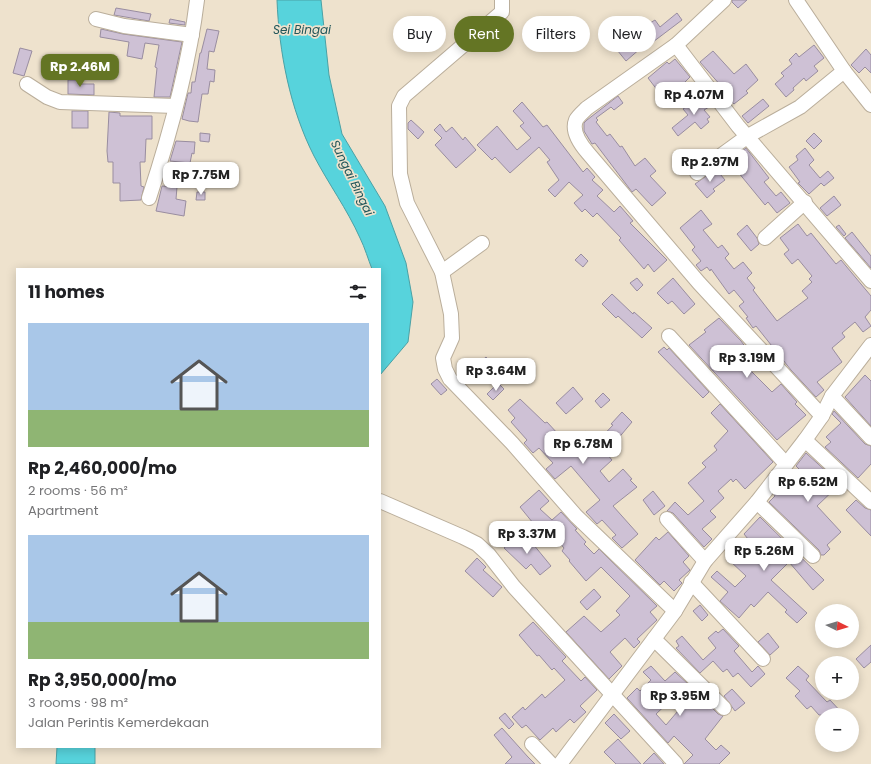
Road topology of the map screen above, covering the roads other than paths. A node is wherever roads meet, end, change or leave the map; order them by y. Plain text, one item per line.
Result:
1 (197, 0) edge
2 (502, 0) edge
3 (724, 0) edge
4 (796, 0) edge
5 (96, 19) dead end
6 (192, 35) junction
7 (676, 45) junction
8 (844, 71) junction
9 (27, 84) dead end
10 (871, 105) edge
11 (175, 106) junction
12 (748, 136) junction
13 (697, 173) dead end
14 (149, 198) dead end
15 (805, 202) junction
16 (765, 238) dead end
17 (482, 243) dead end
18 (442, 272) junction
19 (871, 281) edge
20 (669, 336) dead end
21 (871, 345) edge
22 (832, 396) junction
23 (822, 416) junction
24 (871, 438) edge
25 (805, 440) junction
26 (786, 464) junction
27 (381, 501) edge
28 (757, 502) junction
29 (871, 502) edge
30 (667, 519) dead end
31 (813, 556) dead end
32 (705, 561) junction
33 (691, 582) junction
34 (675, 611) junction
35 (654, 639) junction
36 (763, 660) dead end
37 (612, 696) junction
38 (724, 708) dead end
39 (532, 744) dead end
40 (551, 764) edge
41 (560, 764) edge
42 (676, 764) edge

1 - 6 street
2 - 18 street
3 - 7 street
4 - 8 street
5 - 6 street
6 - 11 street
7 - 12 street
7 - 23 street
8 - 10 street
8 - 12 street
9 - 11 street
11 - 14 street
12 - 13 street
12 - 15 street
15 - 16 street
15 - 19 street
17 - 18 street
18 - 34 street
20 - 26 street
21 - 22 street
22 - 23 street
22 - 24 street
23 - 25 street
25 - 26 street
25 - 29 street
26 - 28 street
27 - 37 street
28 - 31 street
28 - 32 street
30 - 32 street
32 - 33 street
33 - 34 street
33 - 36 street
34 - 35 street
35 - 37 street
35 - 38 street
37 - 41 street
37 - 42 street
39 - 40 street

